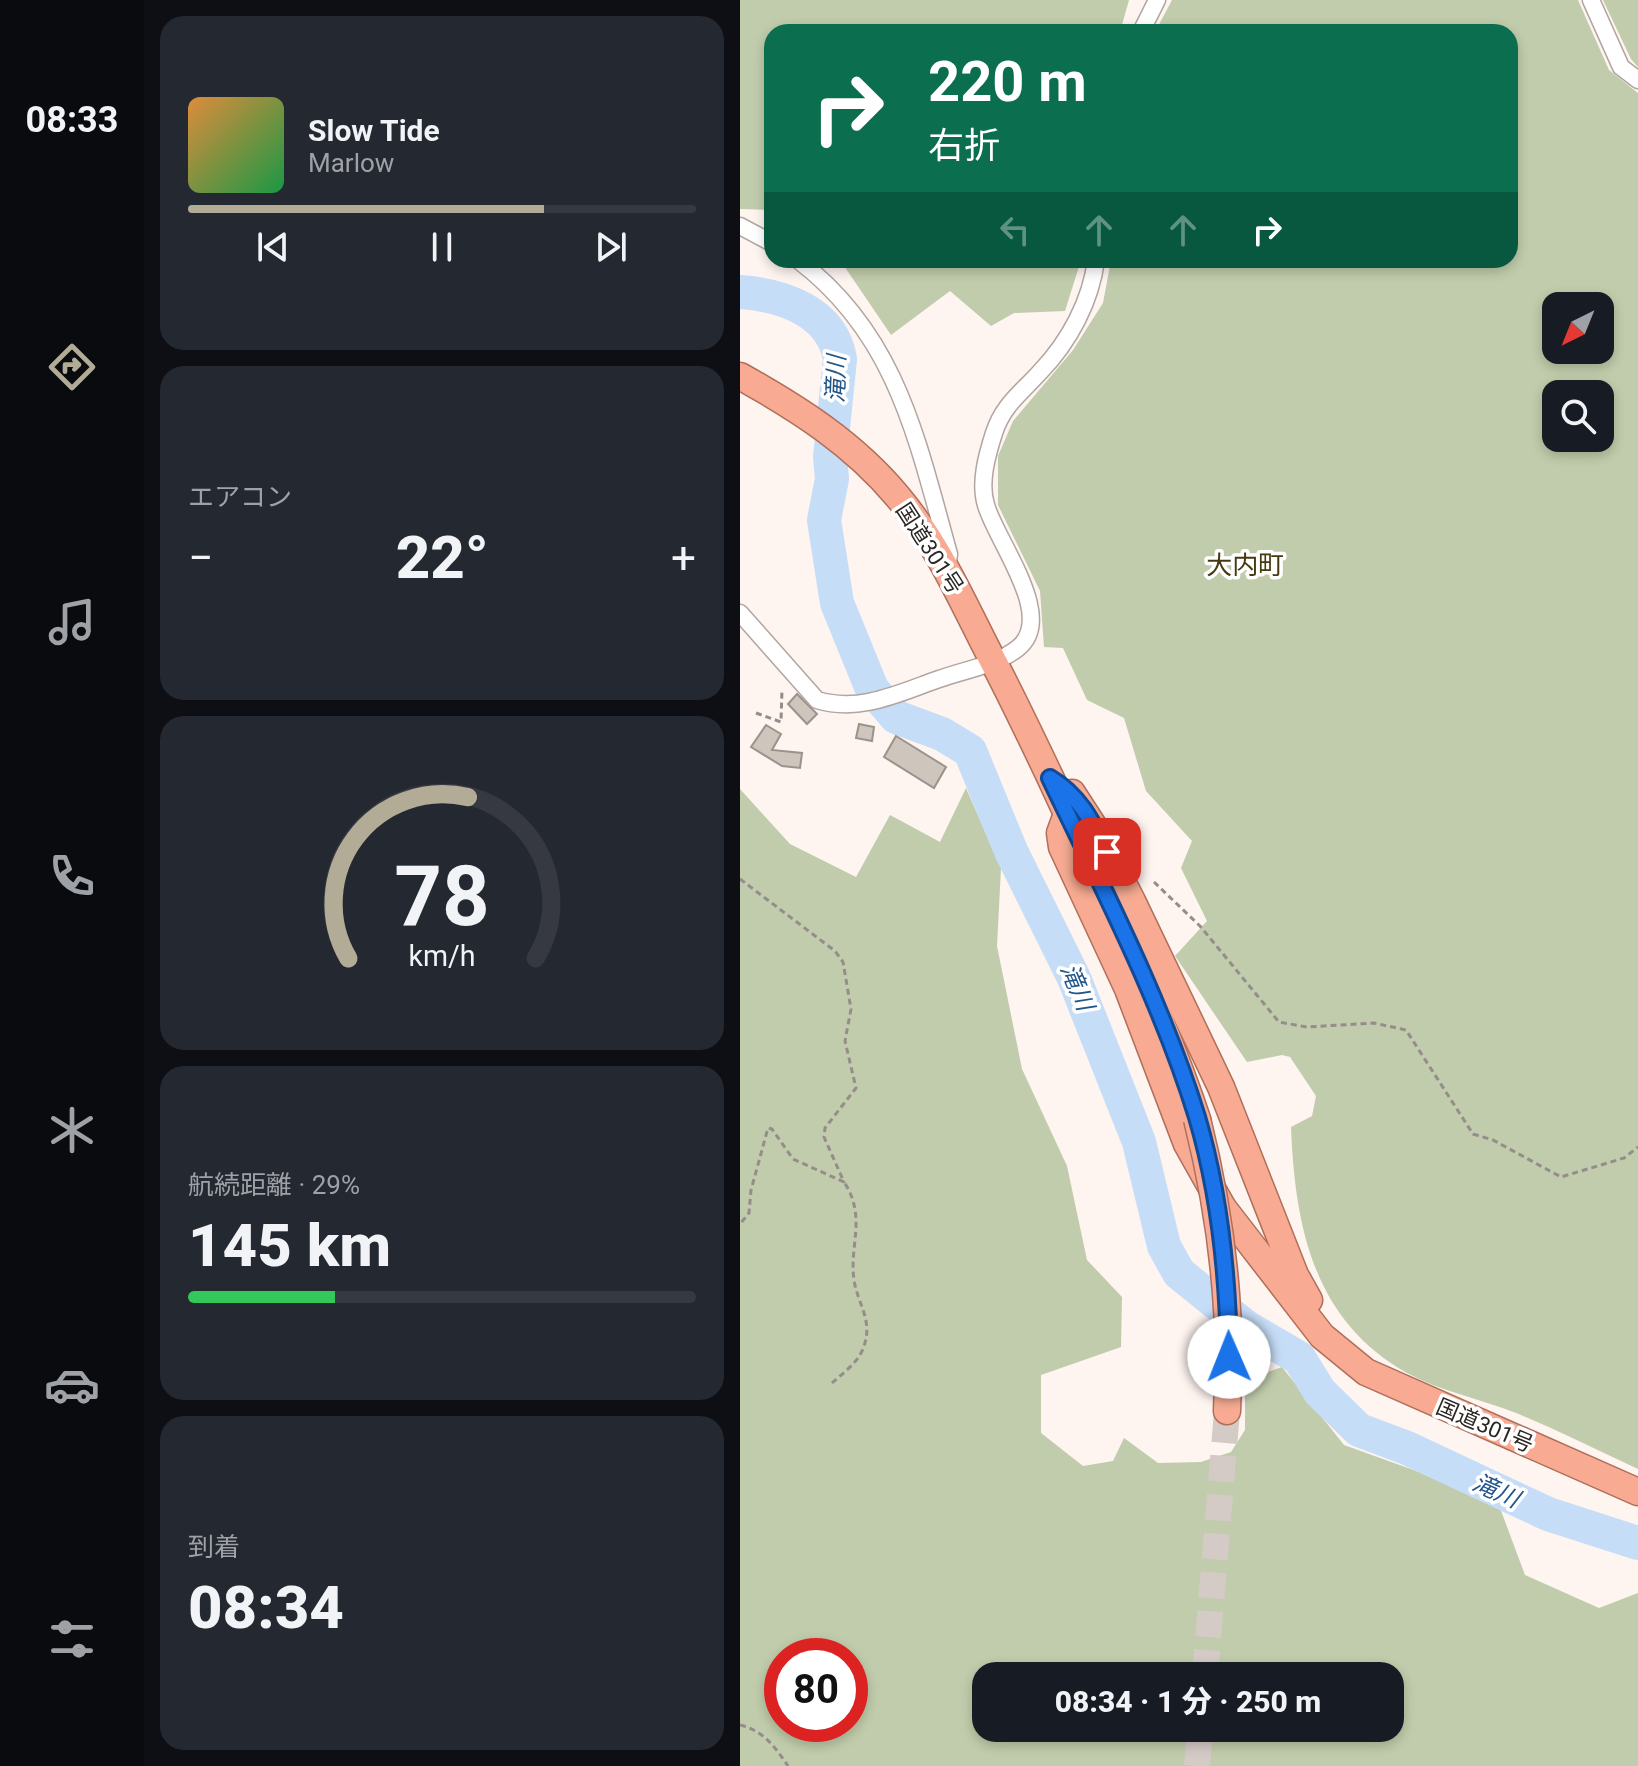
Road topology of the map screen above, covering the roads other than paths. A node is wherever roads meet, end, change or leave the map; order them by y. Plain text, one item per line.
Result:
1 (1157, 0) edge
2 (1591, 0) edge
3 (1145, 24) edge
4 (1638, 80) edge
5 (740, 226) edge
6 (764, 239) edge
7 (807, 268) edge
8 (1095, 268) edge
9 (740, 376) edge
10 (947, 568) junction
11 (740, 613) edge
12 (993, 661) junction
13 (1050, 778) junction
14 (1067, 814) junction
15 (1339, 1346) junction
16 (1227, 1411) tunnel mouth
17 (1638, 1492) edge

1 - 3 street
2 - 4 street
5 - 6 street
7 - 10 street
8 - 12 street
9 - 10 highway, 国道301号
10 - 12 highway, 国道301号
11 - 12 street
12 - 13 highway, 国道301号
13 - 14 highway, 国道301号
13 - 15 highway
14 - 15 highway
14 - 16 highway, 国道301号, bridge
15 - 17 highway, 国道301号

